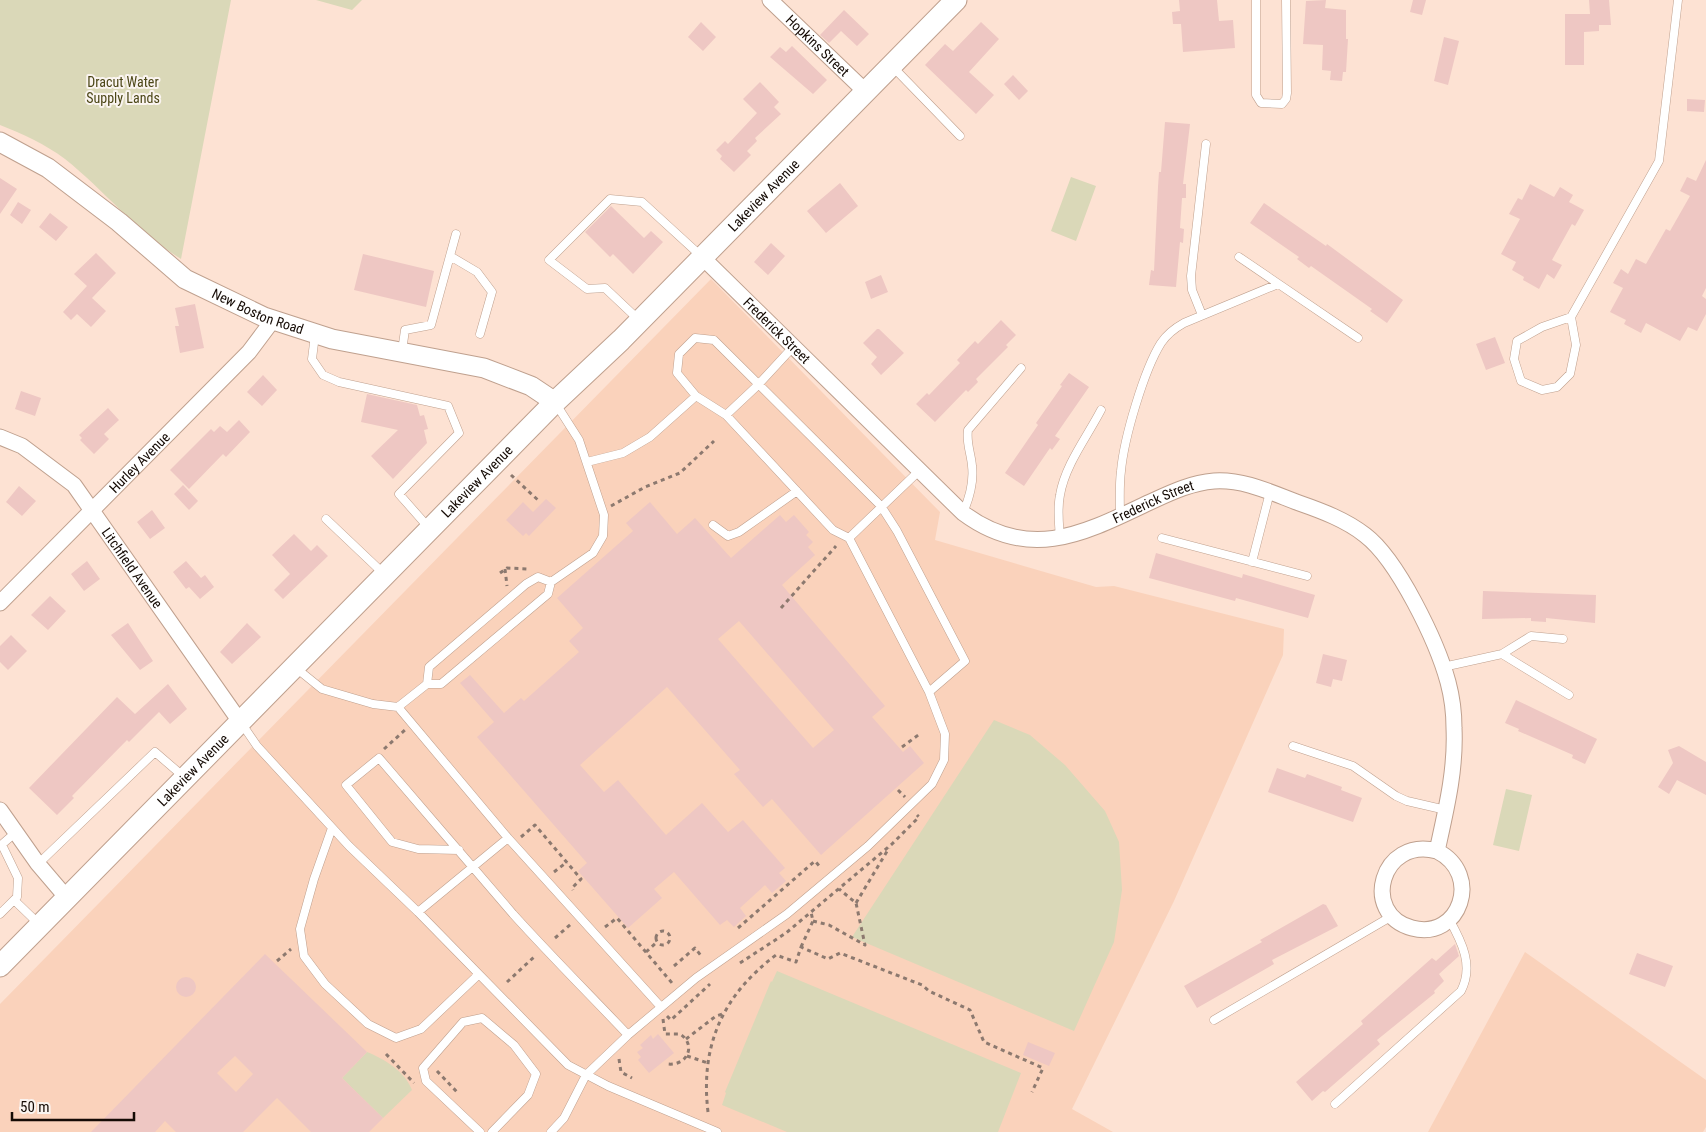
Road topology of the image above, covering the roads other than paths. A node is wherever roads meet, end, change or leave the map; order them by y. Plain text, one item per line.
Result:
1 (770, 0) edge
2 (956, 0) edge
3 (1256, 0) edge
4 (1286, 0) edge
5 (1678, 0) edge
6 (891, 66) junction
7 (866, 92) junction
8 (960, 136) dead end
9 (0, 142) edge
10 (1206, 144) dead end
11 (456, 234) dead end
12 (450, 256) junction
13 (702, 257) junction
14 (1239, 258) dead end
15 (1278, 284) junction
16 (1202, 314) junction
17 (1571, 317) junction
18 (273, 320) junction
19 (640, 321) junction
20 (316, 334) junction
21 (480, 334) dead end
22 (1358, 338) dead end
23 (793, 347) junction
24 (402, 353) junction
25 (1020, 368) dead end
26 (758, 385) junction
27 (696, 396) junction
28 (555, 402) junction
29 (1102, 410) dead end
30 (726, 415) junction
31 (0, 437) edge
32 (587, 462) junction
33 (919, 471) junction
34 (798, 492) junction
35 (1270, 492) junction
36 (881, 506) junction
37 (90, 510) junction
38 (963, 513) junction
39 (1120, 517) junction
40 (326, 519) dead end
41 (713, 525) dead end
42 (430, 530) junction
43 (849, 538) junction
44 (1060, 538) junction
45 (1162, 538) dead end
46 (1252, 562) junction
47 (386, 575) junction
48 (1307, 576) dead end
49 (551, 582) junction
50 (0, 603) edge
51 (1563, 639) dead end
52 (1502, 654) junction
53 (1443, 667) junction
54 (296, 668) junction
55 (428, 684) junction
56 (929, 692) junction
57 (1569, 695) dead end
58 (398, 707) junction
59 (241, 723) junction
60 (1293, 746) dead end
61 (185, 778) junction
62 (0, 810) edge
63 (1446, 810) junction
64 (332, 828) junction
65 (15, 833) junction
66 (510, 841) junction
67 (1, 846) edge
68 (459, 850) junction
69 (1437, 851) junction
70 (38, 864) junction
71 (473, 867) junction
72 (67, 898) junction
73 (14, 900) junction
74 (418, 912) junction
75 (0, 914) edge
76 (1392, 916) junction
77 (1449, 919) junction
78 (40, 925) junction
79 (0, 966) edge
80 (478, 975) junction
81 (661, 1007) junction
82 (1214, 1020) dead end
83 (628, 1035) junction
84 (586, 1075) junction
85 (1335, 1104) dead end
86 (480, 1132) edge
87 (492, 1132) edge
88 (551, 1132) edge
89 (717, 1132) edge

1 - 7 street, Hopkins Street
2 - 6 main road, Lakeview Avenue
3 - 4 lane
5 - 17 lane
6 - 7 main road, Lakeview Avenue
6 - 8 lane
7 - 13 main road, Lakeview Avenue
9 - 18 street, New Boston Road
10 - 16 lane
11 - 12 lane
12 - 21 lane
12 - 24 lane
13 - 19 main road, Lakeview Avenue
13 - 19 lane
13 - 23 street, Frederick Street
14 - 15 lane
15 - 16 lane
15 - 22 lane
16 - 39 lane
17 - 17 lane
18 - 20 street, New Boston Road
18 - 37 street, Hurley Avenue
19 - 28 main road, Lakeview Avenue
20 - 24 street, New Boston Road
20 - 42 lane
23 - 26 lane
23 - 33 street, Frederick Street
24 - 28 street, New Boston Road
25 - 38 lane
26 - 27 lane
26 - 30 lane
26 - 36 lane
27 - 30 lane
27 - 32 lane
28 - 32 lane
28 - 42 main road, Lakeview Avenue
29 - 44 lane
30 - 34 lane
31 - 37 street, Litchfield Avenue
32 - 49 lane
33 - 36 lane
33 - 38 street, Frederick Street
34 - 41 lane
34 - 43 lane
35 - 39 street, Frederick Street
35 - 46 lane
35 - 53 street, Frederick Street
36 - 43 lane
36 - 56 lane
37 - 50 street, Hurley Avenue
37 - 59 street, Litchfield Avenue
38 - 44 street, Frederick Street
39 - 44 street, Frederick Street
40 - 47 lane
42 - 47 main road, Lakeview Avenue
43 - 56 lane
45 - 46 lane
46 - 48 lane
47 - 54 main road, Lakeview Avenue
49 - 55 lane
49 - 55 lane
51 - 52 lane
52 - 53 lane
52 - 57 lane
53 - 63 street, Frederick Street
54 - 58 lane
54 - 59 main road, Lakeview Avenue
55 - 58 lane
56 - 81 lane
58 - 66 lane
59 - 61 main road, Lakeview Avenue
59 - 64 lane
60 - 63 lane
61 - 70 lane
61 - 72 main road, Lakeview Avenue
62 - 65 street
63 - 69 street, Frederick Street
64 - 74 lane
64 - 80 lane
65 - 67 lane
65 - 70 street
66 - 71 lane
66 - 81 lane
67 - 73 lane
68 - 68 lane
68 - 71 lane
69 - 76 street
69 - 77 street
70 - 72 street
71 - 74 lane
71 - 83 lane
72 - 78 main road, Lakeview Avenue
73 - 75 lane
73 - 78 lane
74 - 80 lane
76 - 77 street
76 - 82 lane
77 - 85 lane
78 - 79 main road, Lakeview Avenue
80 - 84 lane
81 - 83 lane
83 - 84 lane
84 - 88 lane
84 - 89 lane
86 - 87 lane

